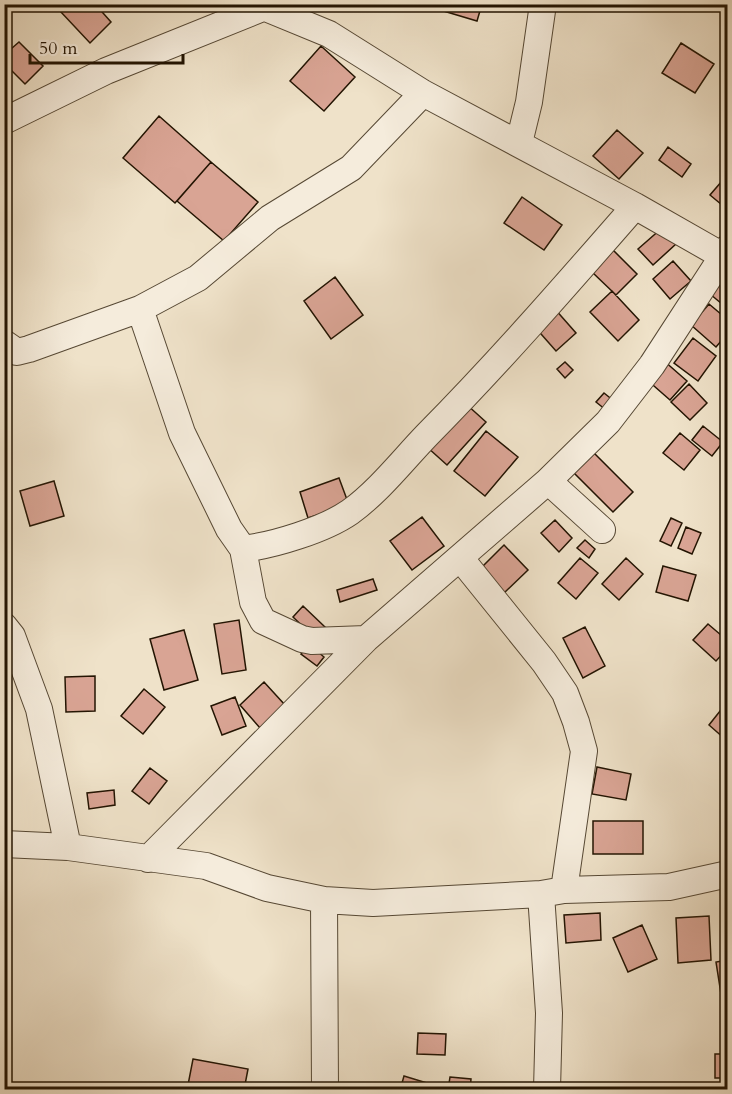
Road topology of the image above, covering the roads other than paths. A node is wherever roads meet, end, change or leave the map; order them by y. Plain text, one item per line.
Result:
1 (543, 4) edge
2 (260, 6) edge
3 (423, 93) junction
4 (4, 121) edge
5 (519, 143) junction
6 (635, 206) junction
7 (726, 254) edge
8 (141, 309) junction
9 (9, 353) edge
10 (548, 481) junction
11 (602, 530) dead end
12 (243, 549) junction
13 (461, 559) junction
14 (4, 626) edge
15 (366, 639) junction
16 (4, 844) edge
17 (68, 847) junction
18 (148, 859) junction
19 (728, 874) edge
20 (552, 892) junction
21 (324, 900) junction
22 (325, 1089) edge
23 (547, 1089) edge

1 - 5 street
2 - 3 street
2 - 4 street
3 - 5 street
3 - 8 street
5 - 6 street
6 - 7 street
6 - 12 street
7 - 10 street
8 - 9 street
8 - 12 street
10 - 11 street
10 - 13 street
12 - 15 street
13 - 15 street
13 - 20 street
14 - 17 street
15 - 18 street
16 - 17 street
17 - 18 street
18 - 21 street
19 - 20 street
20 - 21 street
20 - 23 street
21 - 22 street

